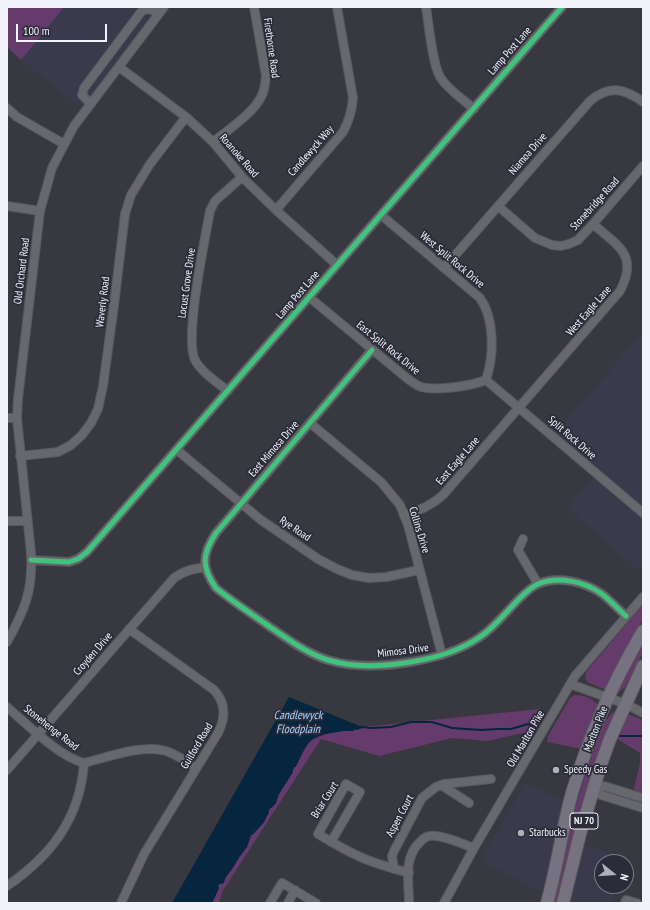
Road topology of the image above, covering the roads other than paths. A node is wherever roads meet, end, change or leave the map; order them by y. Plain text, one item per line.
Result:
1 (254, 7) edge
2 (337, 7) edge
3 (426, 7) edge
4 (562, 7) edge
5 (162, 10) edge
6 (119, 67) junction
7 (88, 102) junction
8 (643, 102) edge
9 (7, 108) edge
10 (474, 109) junction
11 (186, 117) junction
12 (213, 142) junction
13 (64, 144) junction
14 (643, 166) edge
15 (242, 177) junction
16 (7, 206) edge
17 (498, 206) junction
18 (276, 210) junction
19 (40, 211) junction
20 (381, 215) junction
21 (593, 224) junction
22 (337, 265) junction
23 (444, 268) junction
24 (309, 297) junction
25 (372, 350) junction
26 (486, 380) junction
27 (228, 391) junction
28 (519, 407) junction
29 (7, 418) edge
30 (17, 418) junction
31 (310, 423) junction
32 (177, 450) junction
33 (20, 456) junction
34 (241, 503) junction
35 (643, 513) edge
36 (404, 516) junction
37 (7, 521) edge
38 (27, 521) junction
39 (523, 539) dead end
40 (31, 560) junction
41 (205, 567) junction
42 (419, 570) junction
43 (538, 584) junction
44 (643, 597) edge
45 (626, 616) junction
46 (129, 629) junction
47 (643, 631) edge
48 (7, 642) edge
49 (442, 655) junction
50 (643, 666) edge
51 (570, 684) junction
52 (608, 697) junction
53 (626, 704) junction
54 (7, 707) edge
55 (643, 713) edge
56 (39, 734) junction
57 (84, 763) junction
58 (196, 768) junction
59 (7, 770) edge
60 (491, 778) dead end
61 (441, 785) junction
62 (595, 788) junction
63 (643, 798) edge
64 (469, 803) dead end
65 (643, 808) edge
66 (331, 842) junction
67 (474, 848) junction
68 (394, 869) junction
69 (409, 873) junction
70 (7, 886) edge
71 (295, 890) junction
72 (121, 903) edge
73 (270, 903) edge
74 (288, 903) edge
75 (316, 903) edge
76 (409, 903) edge
77 (444, 903) edge
78 (547, 903) edge
79 (563, 903) edge
80 (626, 903) edge
81 (637, 903) edge

1 - 12 street, Firethorne Road
2 - 18 street, Candlewyck Way
3 - 10 street
4 - 10 street, Lamp Post Lane
5 - 6 street, Old Orchard Road
5 - 7 street
6 - 7 street, Old Orchard Road
6 - 11 street, Roanoke Road
7 - 13 street, Old Orchard Road
8 - 17 street, Niamoa Drive
9 - 13 street
10 - 20 street, Lamp Post Lane
11 - 12 street, Roanoke Road
11 - 33 street, Waverly Road
12 - 15 street, Roanoke Road
13 - 19 street, Old Orchard Road
14 - 21 street, Stonebridge Road
15 - 18 street, Roanoke Road
15 - 27 street, Locust Grove Drive
16 - 19 street
17 - 21 street, Stonebridge Road
17 - 23 street, Niamoa Drive
18 - 22 street, Roanoke Road
19 - 30 street, Old Orchard Road
20 - 22 street, Lamp Post Lane
20 - 23 street, West Split Rock Drive
21 - 28 street, West Eagle Lane
22 - 24 street, Lamp Post Lane
23 - 26 street, West Split Rock Drive
24 - 25 street, East Split Rock Drive
24 - 27 street, Lamp Post Lane
25 - 26 street, East Split Rock Drive
25 - 31 street, East Mimosa Drive
26 - 28 street, Split Rock Drive
27 - 32 street, Lamp Post Lane
28 - 35 street, Split Rock Drive
28 - 36 street, East Eagle Lane
29 - 30 street
30 - 33 street, Old Orchard Road
31 - 34 street, East Mimosa Drive
31 - 36 street, Collins Drive
32 - 34 street, Rye Road
32 - 40 street, Lamp Post Lane
33 - 38 street, Old Orchard Road
34 - 41 street, East Mimosa Drive
34 - 42 street, Rye Road
36 - 42 street, Collins Drive
37 - 38 street
38 - 40 street, Old Orchard Road
39 - 43 street
40 - 48 street, Old Orchard Road
41 - 46 street, Croyden Drive
41 - 49 street, Mimosa Drive
42 - 49 street, Collins Drive
43 - 45 street
43 - 49 street, Mimosa Drive
44 - 45 street, Old Marlton Pike
45 - 51 street, Old Marlton Pike
46 - 56 street, Croyden Drive
46 - 58 street, Guilford Road
47 - 52 highway, Marlton Pike / NJ 70
50 - 53 highway, Marlton Pike / NJ 70
51 - 52 street
51 - 67 street, Old Marlton Pike
52 - 53 street
52 - 78 highway, Marlton Pike / NJ 70
53 - 55 street
53 - 62 highway, Marlton Pike / NJ 70
54 - 56 street, Stonehenge Road
56 - 57 street, Stonehenge Road
56 - 59 street, Croyden Drive
57 - 58 street, Stonehenge Road
57 - 70 street
58 - 72 street, Guilford Road
60 - 61 street, Aspen Court
61 - 64 street
61 - 68 street, Aspen Court
62 - 63 street
62 - 65 street
62 - 79 highway, Marlton Pike / NJ 70
66 - 66 street, Briar Court
66 - 68 street, Briar Court
67 - 69 street
67 - 77 street, Old Marlton Pike
68 - 69 street, Briar Court
69 - 76 street
71 - 73 street
71 - 74 street
71 - 75 street
80 - 81 street

